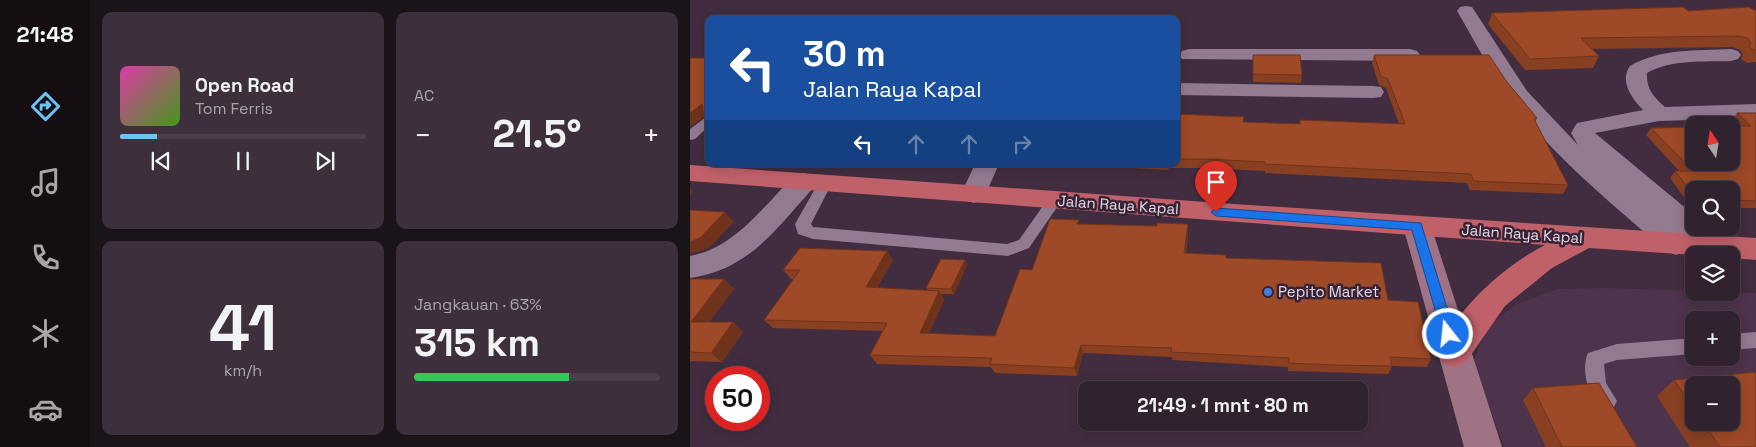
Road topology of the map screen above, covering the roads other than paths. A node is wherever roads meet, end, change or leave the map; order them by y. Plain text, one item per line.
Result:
1 (1466, 11) dead end
2 (1189, 55) dead end
3 (1731, 55) dead end
4 (1425, 56) edge
5 (1180, 89) edge
6 (1373, 92) dead end
7 (1756, 112) edge
8 (1659, 114) junction
9 (705, 123) edge
10 (690, 136) edge
11 (986, 167) edge
12 (690, 173) edge
13 (815, 182) junction
14 (974, 194) junction
15 (1055, 200) junction
16 (1416, 226) junction
17 (1584, 238) junction
18 (1676, 244) junction
19 (1713, 246) joint
20 (1740, 248) edge
21 (1756, 249) edge
22 (690, 267) edge
23 (1756, 340) edge
24 (1740, 341) edge
25 (1685, 347) edge
26 (1454, 352) junction
27 (1616, 416) edge
28 (1483, 447) edge

1 - 18 street
2 - 4 street
3 - 8 street
5 - 6 street
7 - 8 street
8 - 19 street
9 - 10 lane
11 - 14 street
12 - 13 highway, Jalan Raya Kapal
13 - 14 highway, Jalan Raya Kapal
13 - 15 lane
13 - 22 street
14 - 15 highway, Jalan Raya Kapal
15 - 16 highway, Jalan Raya Kapal
16 - 17 highway, Jalan Raya Kapal
16 - 26 main road
17 - 18 highway, Jalan Raya Kapal
17 - 26 highway
18 - 19 highway, Jalan Raya Kapal
20 - 21 highway, Jalan Raya Kapal
23 - 24 lane
25 - 27 lane
26 - 28 main road

